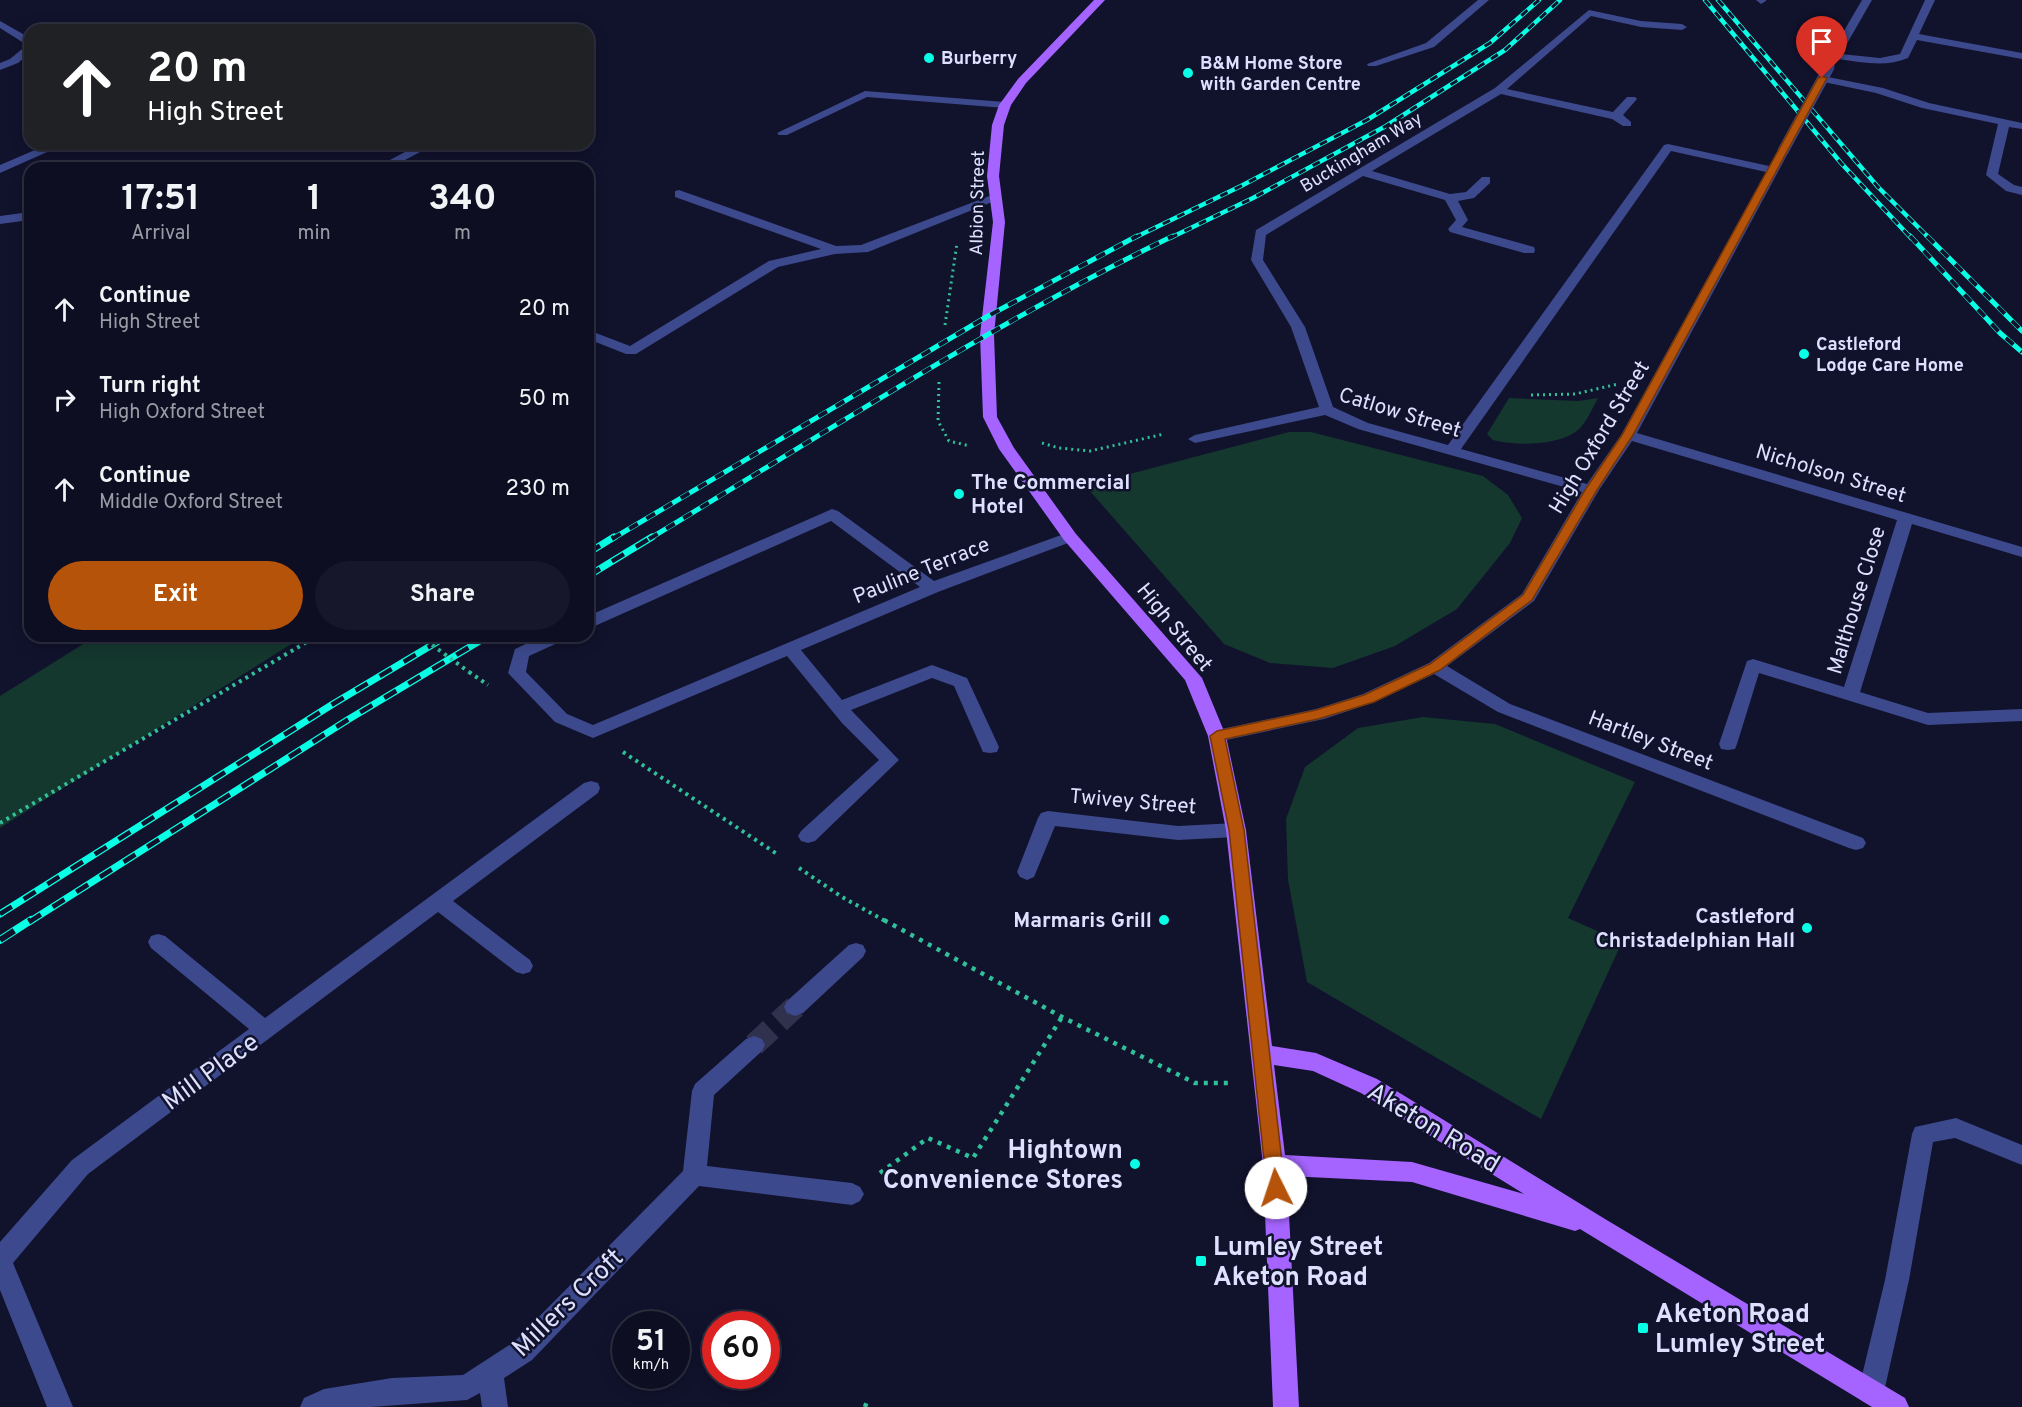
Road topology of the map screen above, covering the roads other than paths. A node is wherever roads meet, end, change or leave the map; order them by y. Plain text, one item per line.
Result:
1 (1100, 0) edge
2 (1484, 0) edge
3 (1867, 0) edge
4 (1930, 0) edge
5 (1598, 3) dead end
6 (1589, 13) junction
7 (0, 24) edge
8 (1682, 27) dead end
9 (1914, 36) junction
10 (24, 39) edge
11 (24, 53) edge
12 (1835, 56) junction
13 (2022, 56) edge
14 (1372, 64) dead end
15 (0, 67) edge
16 (1822, 78) junction
17 (1498, 90) junction
18 (1632, 99) dead end
19 (1005, 105) junction
20 (1616, 116) junction
21 (2004, 122) junction
22 (1627, 124) dead end
23 (2022, 126) edge
24 (783, 134) dead end
25 (45, 150) edge
26 (417, 150) edge
27 (393, 162) edge
28 (0, 169) edge
29 (1773, 170) junction
30 (1362, 172) junction
31 (1486, 180) dead end
32 (2022, 191) edge
33 (679, 194) dead end
34 (996, 198) junction
35 (1450, 198) junction
36 (24, 217) edge
37 (0, 220) edge
38 (835, 250) junction
39 (1529, 250) dead end
40 (594, 336) edge
41 (987, 336) joint
42 (1328, 410) junction
43 (1628, 435) junction
44 (1195, 439) road end
45 (1452, 450) junction
46 (1591, 490) junction
47 (1906, 518) junction
48 (1070, 537) junction
49 (2022, 552) edge
50 (932, 588) junction
51 (594, 620) edge
52 (545, 642) edge
53 (790, 648) junction
54 (1435, 667) junction
55 (1850, 695) junction
56 (844, 714) junction
57 (2022, 715) edge
58 (1217, 736) junction
59 (1728, 744) dead end
60 (990, 747) dead end
61 (591, 789) dead end
62 (1236, 830) junction
63 (808, 836) dead end
64 (1856, 843) dead end
65 (1027, 872) dead end
66 (439, 902) junction
67 (158, 942) dead end
68 (856, 951) dead end
69 (523, 966) dead end
70 (795, 1007) tunnel mouth
71 (265, 1030) junction
72 (754, 1045) tunnel mouth
73 (1261, 1054) junction
74 (2022, 1155) edge
75 (1275, 1165) junction
76 (694, 1174) junction
77 (852, 1194) road end
78 (1597, 1227) junction
79 (0, 1260) edge
80 (490, 1373) junction
81 (1871, 1392) junction
82 (60, 1407) edge
83 (313, 1407) edge
84 (495, 1407) edge
85 (1286, 1407) edge
86 (1896, 1407) edge

1 - 19 main road, Albion Street
2 - 14 street
3 - 12 street, High Oxford Street
4 - 9 street
5 - 6 street, Buckingham Way
6 - 8 street
6 - 17 street, Buckingham Way
7 - 10 street
9 - 12 street
9 - 13 street
11 - 15 street
12 - 16 street, High Oxford Street, bridge
16 - 21 street
16 - 29 street, High Oxford Street, bridge
17 - 20 street
17 - 30 street, Buckingham Way
18 - 20 street
19 - 24 street
19 - 34 main road, Albion Street
20 - 22 street
21 - 23 street
21 - 32 street
25 - 28 street
26 - 27 street
29 - 43 street, High Oxford Street
29 - 45 street
30 - 35 street
30 - 42 street, Buckingham Way
31 - 35 street
33 - 38 street
34 - 38 street
34 - 41 main road, Albion Street
35 - 39 street
36 - 37 street
38 - 40 street
41 - 48 main road, High Street
42 - 44 street, Catlow Street
42 - 45 street, Catlow Street
43 - 46 street, High Oxford Street
43 - 47 street, Nicholson Street
45 - 46 street, Catlow Street
46 - 54 street, High Oxford Street
47 - 49 street, Nicholson Street
47 - 55 street, Malthouse Close
48 - 50 street, Pauline Terrace
48 - 58 main road, High Street
50 - 51 street
50 - 53 street, Pauline Terrace
52 - 53 street, Pauline Terrace
53 - 56 street
54 - 58 street, High Oxford Street
54 - 64 street, Hartley Street
55 - 57 street, Malthouse Close
55 - 59 street, Malthouse Close
56 - 60 street
56 - 63 street
58 - 62 main road, High Street
61 - 66 street, Mill Place
62 - 65 street, Twivey Street
62 - 73 main road, High Street
66 - 69 street
66 - 71 street, Mill Place
67 - 71 street
68 - 70 street
71 - 79 street, Mill Place
72 - 76 street
73 - 75 main road, High Street
73 - 78 main road, Aketon Road
74 - 81 street
75 - 78 main road, Aketon Road
75 - 85 main road, High Street
76 - 77 street
76 - 80 street, Millers Croft
78 - 81 main road, Aketon Road
79 - 82 street, Mill Place
80 - 83 street, Millers Croft
80 - 84 street
81 - 86 main road, Aketon Road

